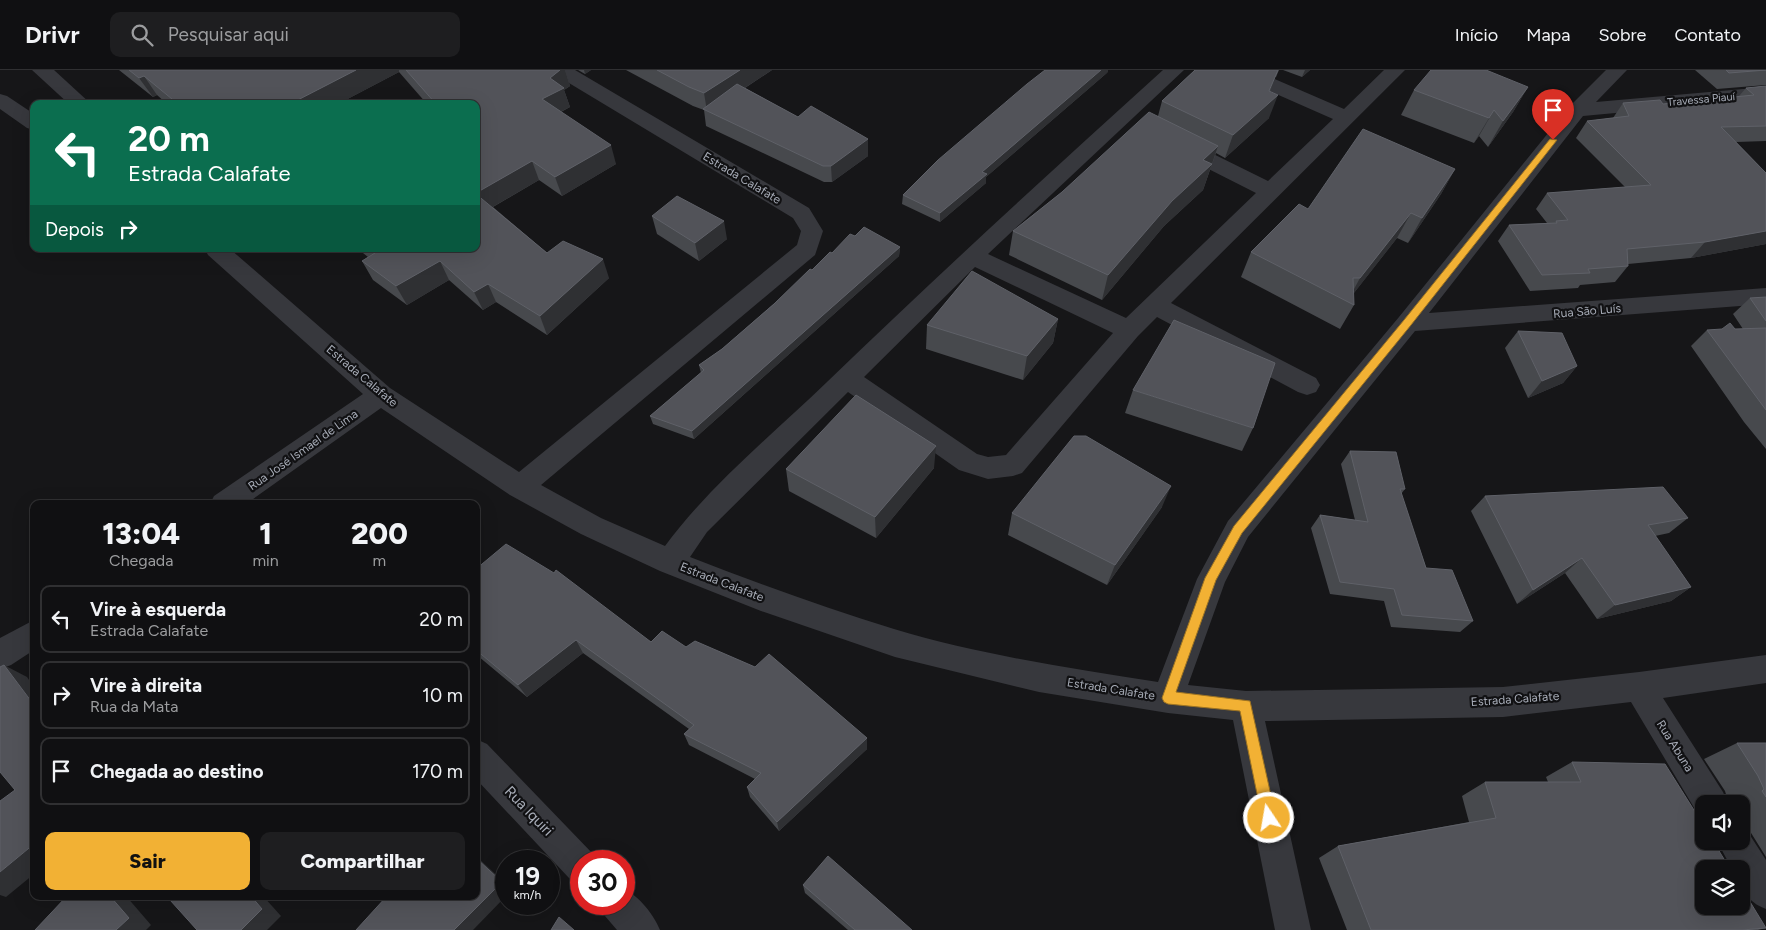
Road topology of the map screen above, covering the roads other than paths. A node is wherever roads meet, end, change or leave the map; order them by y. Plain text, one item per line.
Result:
1 (561, 70) edge
2 (1174, 70) edge
3 (1238, 70) edge
4 (1395, 70) edge
5 (1617, 70) edge
6 (45, 72) edge
7 (1766, 93) edge
8 (0, 100) edge
9 (76, 100) edge
10 (1577, 110) junction
11 (1345, 117) junction
12 (30, 121) edge
13 (1166, 139) edge
14 (1270, 191) junction
15 (219, 252) edge
16 (972, 256) junction
17 (1766, 296) edge
18 (1154, 305) junction
19 (1408, 323) junction
20 (1129, 330) junction
21 (846, 378) junction
22 (1307, 385) dead end
23 (381, 395) junction
24 (520, 487) junction
25 (234, 500) edge
26 (670, 562) junction
27 (30, 635) edge
28 (0, 655) edge
29 (1766, 669) edge
30 (1639, 688) junction
31 (1168, 698) junction
32 (1246, 706) junction
33 (480, 759) edge
34 (1705, 795) edge
35 (1740, 850) edge
36 (570, 854) edge
37 (1766, 892) edge
38 (628, 915) edge
39 (642, 930) edge
40 (1293, 930) edge

1 - 24 street, Estrada Calafate
2 - 16 street
3 - 11 street
4 - 11 street
5 - 10 street
6 - 9 street
7 - 10 street, Travessa Piauí
8 - 12 street
10 - 19 street
11 - 14 street
13 - 14 street
14 - 18 street
15 - 23 street, Estrada Calafate
16 - 20 street
16 - 21 street
17 - 19 street, Rua São Luís
18 - 20 street
18 - 22 street
19 - 31 street
20 - 21 street
21 - 26 street
23 - 24 street, Estrada Calafate
23 - 25 street, Rua José Ismael de Lima
24 - 26 street, Estrada Calafate
26 - 31 street, Estrada Calafate
27 - 28 street
29 - 30 street, Estrada Calafate
30 - 32 street, Estrada Calafate
30 - 34 street, Rua Abuna
31 - 32 street, Estrada Calafate
32 - 40 street
33 - 36 street, Rua Iquiri
35 - 37 street
38 - 39 street

